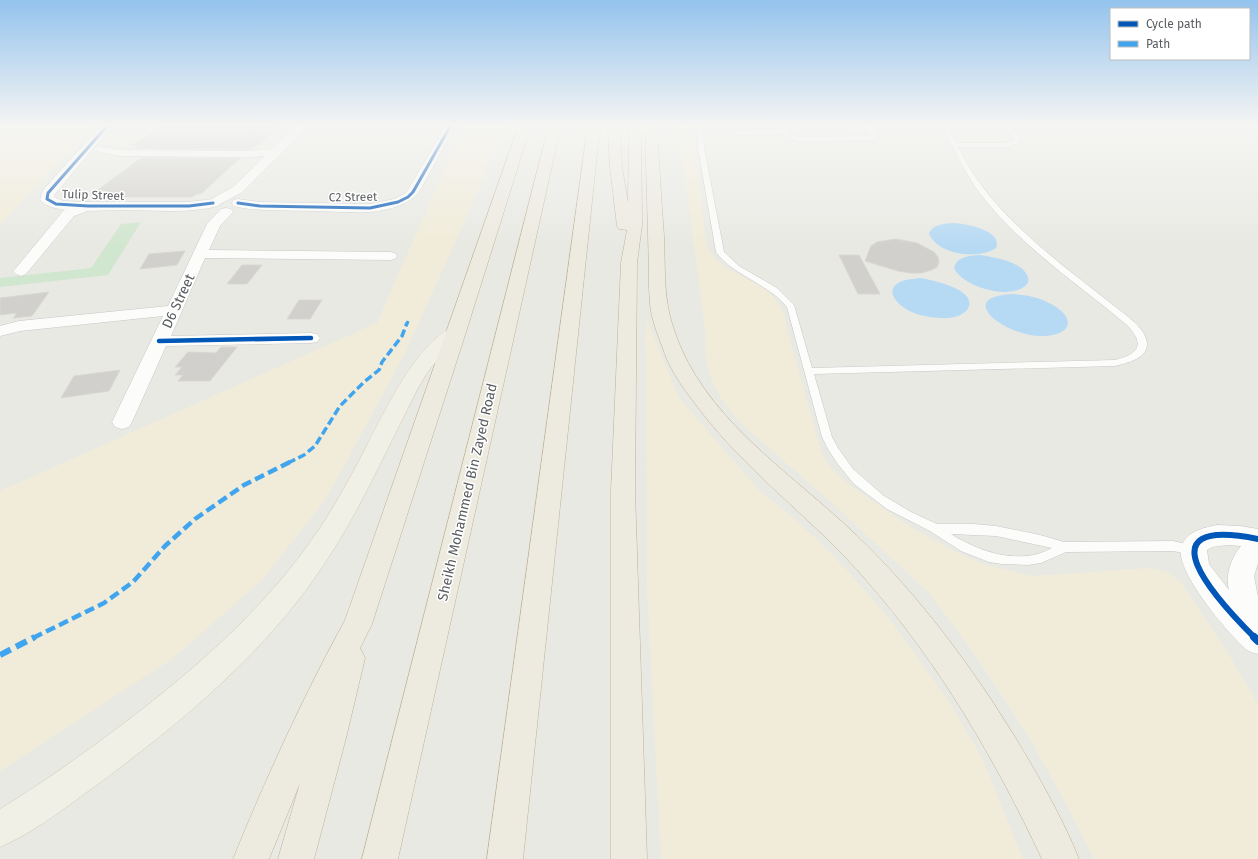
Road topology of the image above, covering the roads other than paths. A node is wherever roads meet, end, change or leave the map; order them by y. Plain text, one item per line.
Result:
1 (73, 165) edge
2 (85, 165) edge
3 (265, 165) edge
4 (428, 165) edge
5 (512, 165) edge
6 (545, 165) edge
7 (589, 165) edge
8 (616, 165) edge
9 (635, 165) edge
10 (654, 165) edge
11 (704, 165) edge
12 (965, 165) edge
13 (233, 204) junction
14 (70, 209) junction
15 (212, 210) junction
16 (199, 254) junction
17 (390, 256) dead end
18 (629, 263) junction
19 (21, 272) dead end
20 (174, 310) junction
21 (46, 325) junction
22 (0, 331) edge
23 (457, 332) junction
24 (0, 338) edge
25 (311, 338) dead end
26 (160, 342) junction
27 (809, 371) junction
28 (122, 422) dead end
29 (935, 529) junction
30 (1258, 539) edge
31 (1258, 546) edge
32 (1064, 547) junction
33 (1194, 550) junction
34 (358, 624) junction
35 (1258, 631) edge
36 (1258, 641) edge
37 (0, 829) edge
38 (251, 859) edge
39 (296, 859) edge
40 (380, 859) edge
41 (505, 859) edge
42 (629, 859) edge
43 (1061, 859) edge

1 - 14 street, Tulip Street
2 - 14 street, Tulip Street
3 - 13 street, D6 Street
4 - 13 street, C2 Street
5 - 23 highway
6 - 40 highway, Sheikh Mohammed Bin Zayed Road
7 - 41 highway
8 - 18 highway
9 - 18 highway
10 - 43 highway
11 - 27 lane
12 - 27 lane
13 - 15 street, D6 Street
13 - 15 street, C2 Street
14 - 15 street, Tulip Street
14 - 19 street
15 - 16 street, D6 Street
16 - 17 street
16 - 20 street, D6 Street
18 - 42 highway
20 - 21 street
20 - 26 street, D6 Street
21 - 22 street
21 - 24 street
23 - 34 highway
23 - 37 main road
25 - 26 street
26 - 28 street, D6 Street
27 - 29 lane
29 - 32 lane
29 - 32 lane
30 - 33 street
31 - 35 street
32 - 33 lane
33 - 36 street
34 - 38 highway
34 - 39 highway

